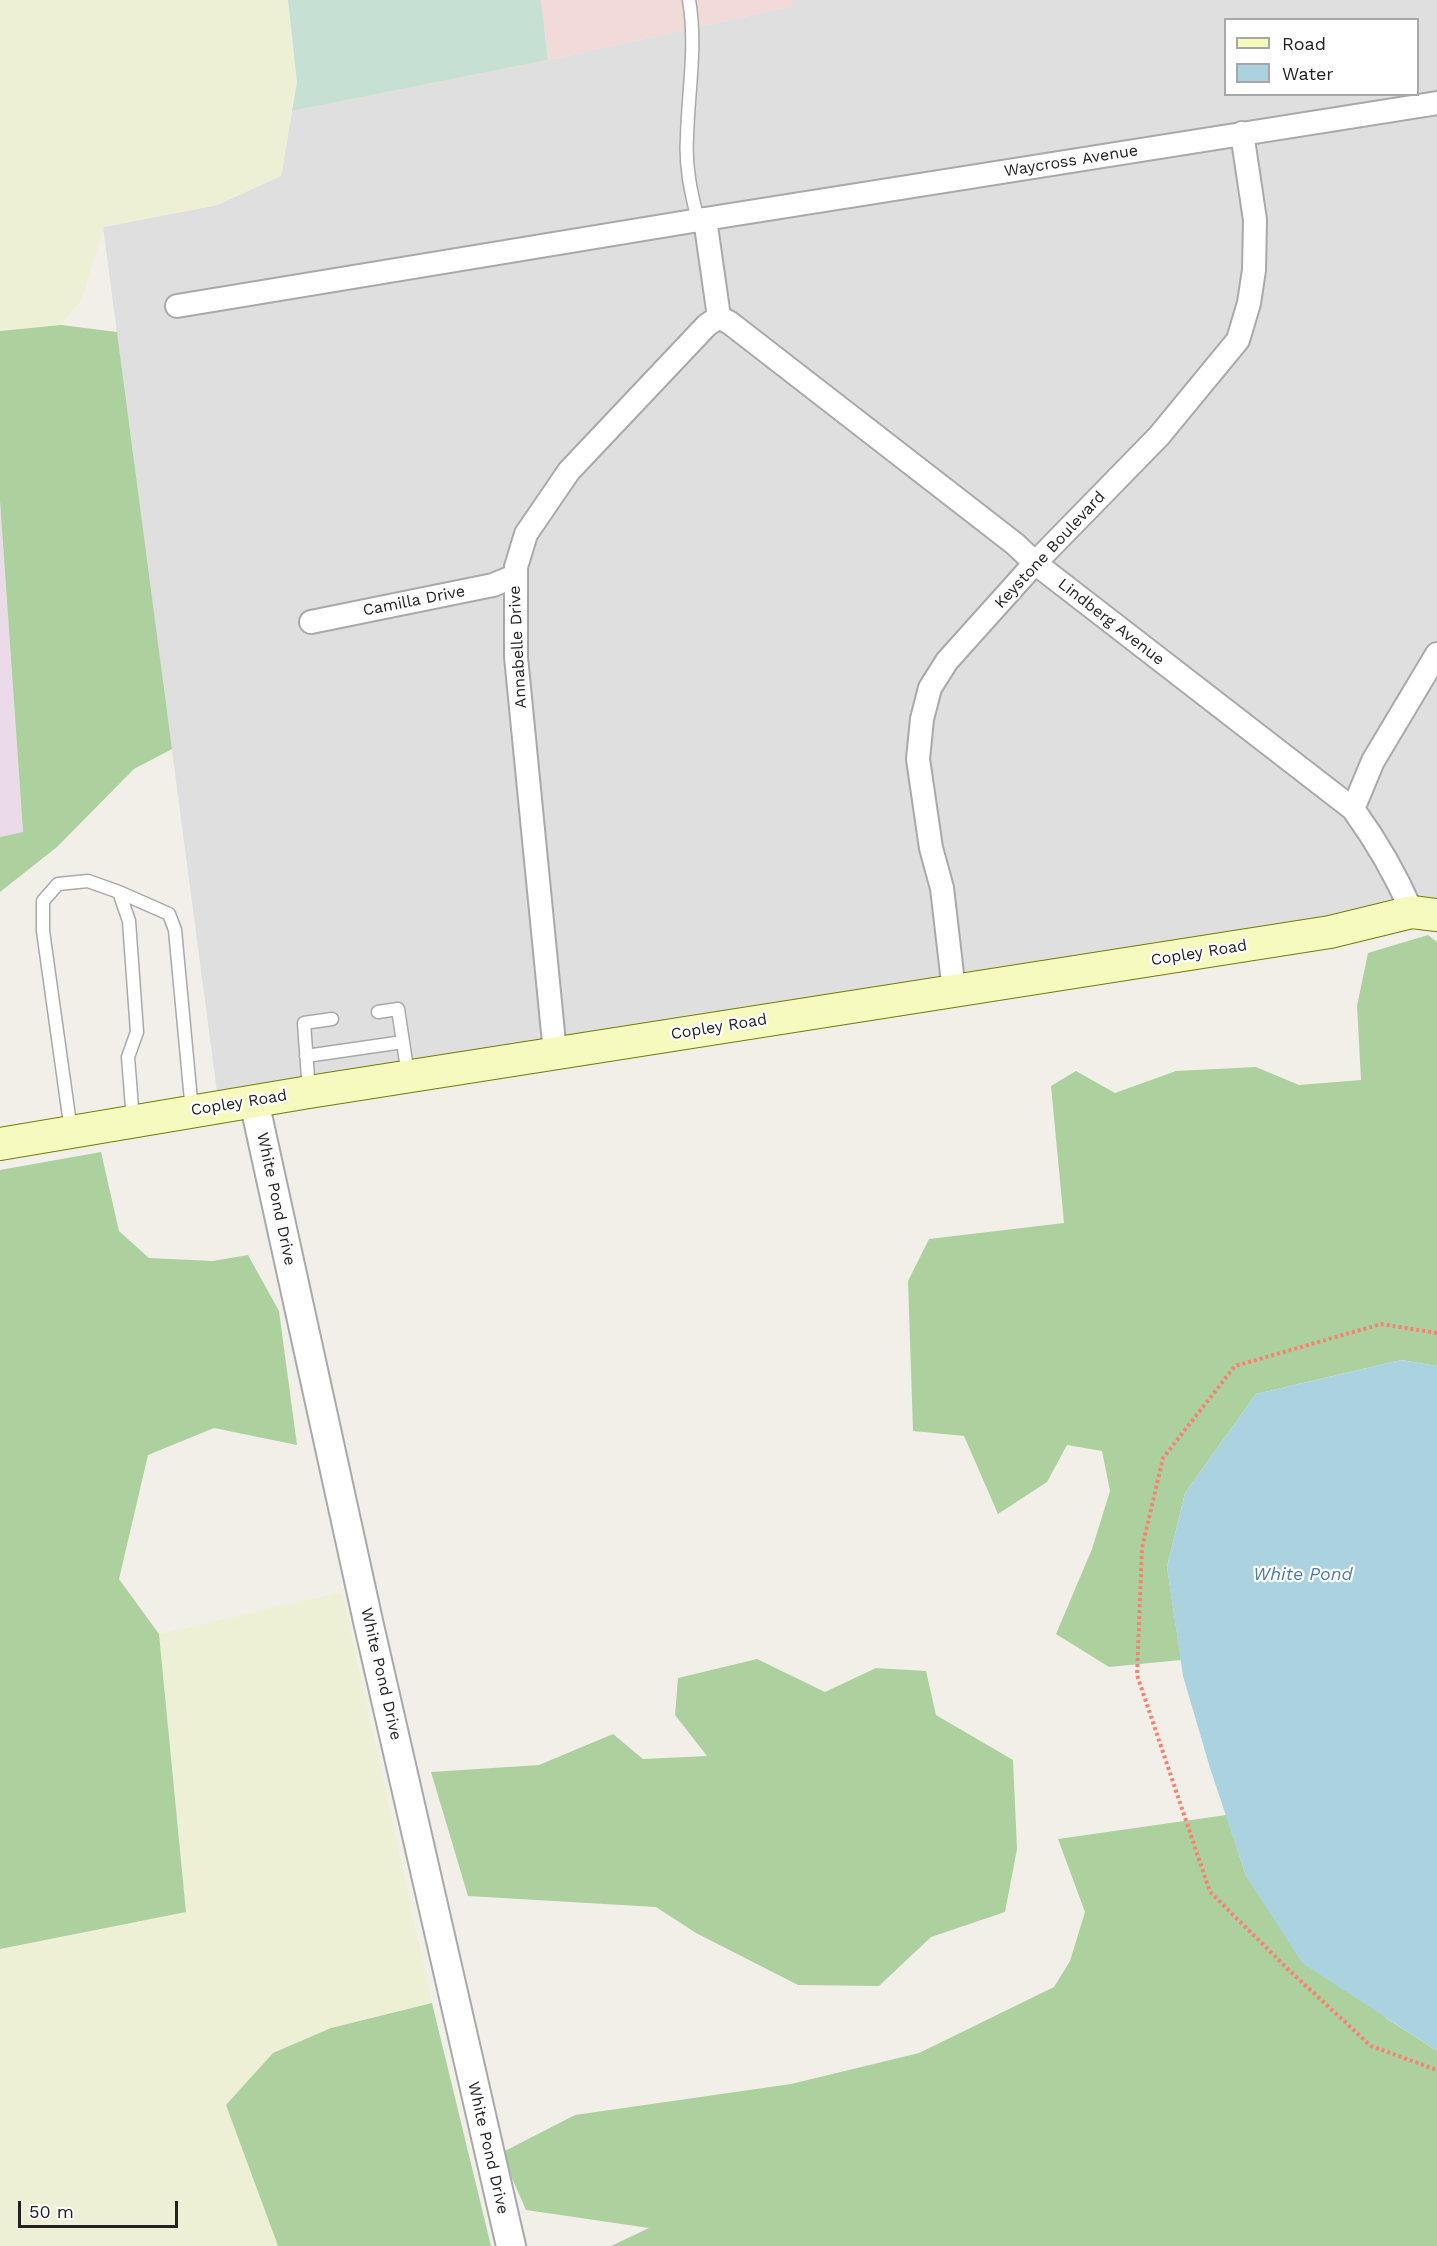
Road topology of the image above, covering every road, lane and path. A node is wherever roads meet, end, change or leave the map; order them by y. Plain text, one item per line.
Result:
1 (689, 0) edge
2 (1437, 103) edge
3 (1242, 134) junction
4 (701, 219) junction
5 (177, 306) dead end
6 (719, 317) junction
7 (1035, 563) junction
8 (515, 576) junction
9 (311, 622) dead end
10 (1437, 654) edge
11 (1353, 809) junction
12 (119, 892) junction
13 (1425, 914) edge
14 (954, 992) junction
15 (378, 1012) dead end
16 (332, 1019) dead end
17 (403, 1042) junction
18 (555, 1053) junction
19 (306, 1056) junction
20 (408, 1076) junction
21 (309, 1092) junction
22 (254, 1101) junction
23 (192, 1111) junction
24 (133, 1121) junction
25 (71, 1132) junction
26 (0, 1144) edge
27 (1437, 1333) edge
28 (1437, 2070) edge
29 (511, 2246) edge

1 - 4 lane
2 - 3 street, Waycross Avenue
3 - 4 street, Waycross Avenue
3 - 7 street, Keystone Boulevard
4 - 5 street, Waycross Avenue
4 - 6 street
6 - 7 street, Lindberg Avenue
6 - 8 street, Annabelle Drive
7 - 11 street, Lindberg Avenue
7 - 14 street, Keystone Boulevard
8 - 9 street, Camilla Drive
8 - 18 street, Annabelle Drive
10 - 11 street
11 - 13 street, Lindberg Avenue
12 - 23 lane
12 - 24 lane
12 - 25 lane
13 - 14 main road, Copley Road
14 - 18 main road, Copley Road
15 - 17 lane
16 - 19 lane
17 - 19 lane
17 - 20 lane
18 - 20 main road, Copley Road
19 - 21 lane
20 - 21 main road, Copley Road
21 - 22 main road, Copley Road
22 - 23 main road, Copley Road
22 - 29 street, White Pond Drive
23 - 24 main road, Copley Road
24 - 25 main road, Copley Road
25 - 26 main road, Copley Road
27 - 28 path

